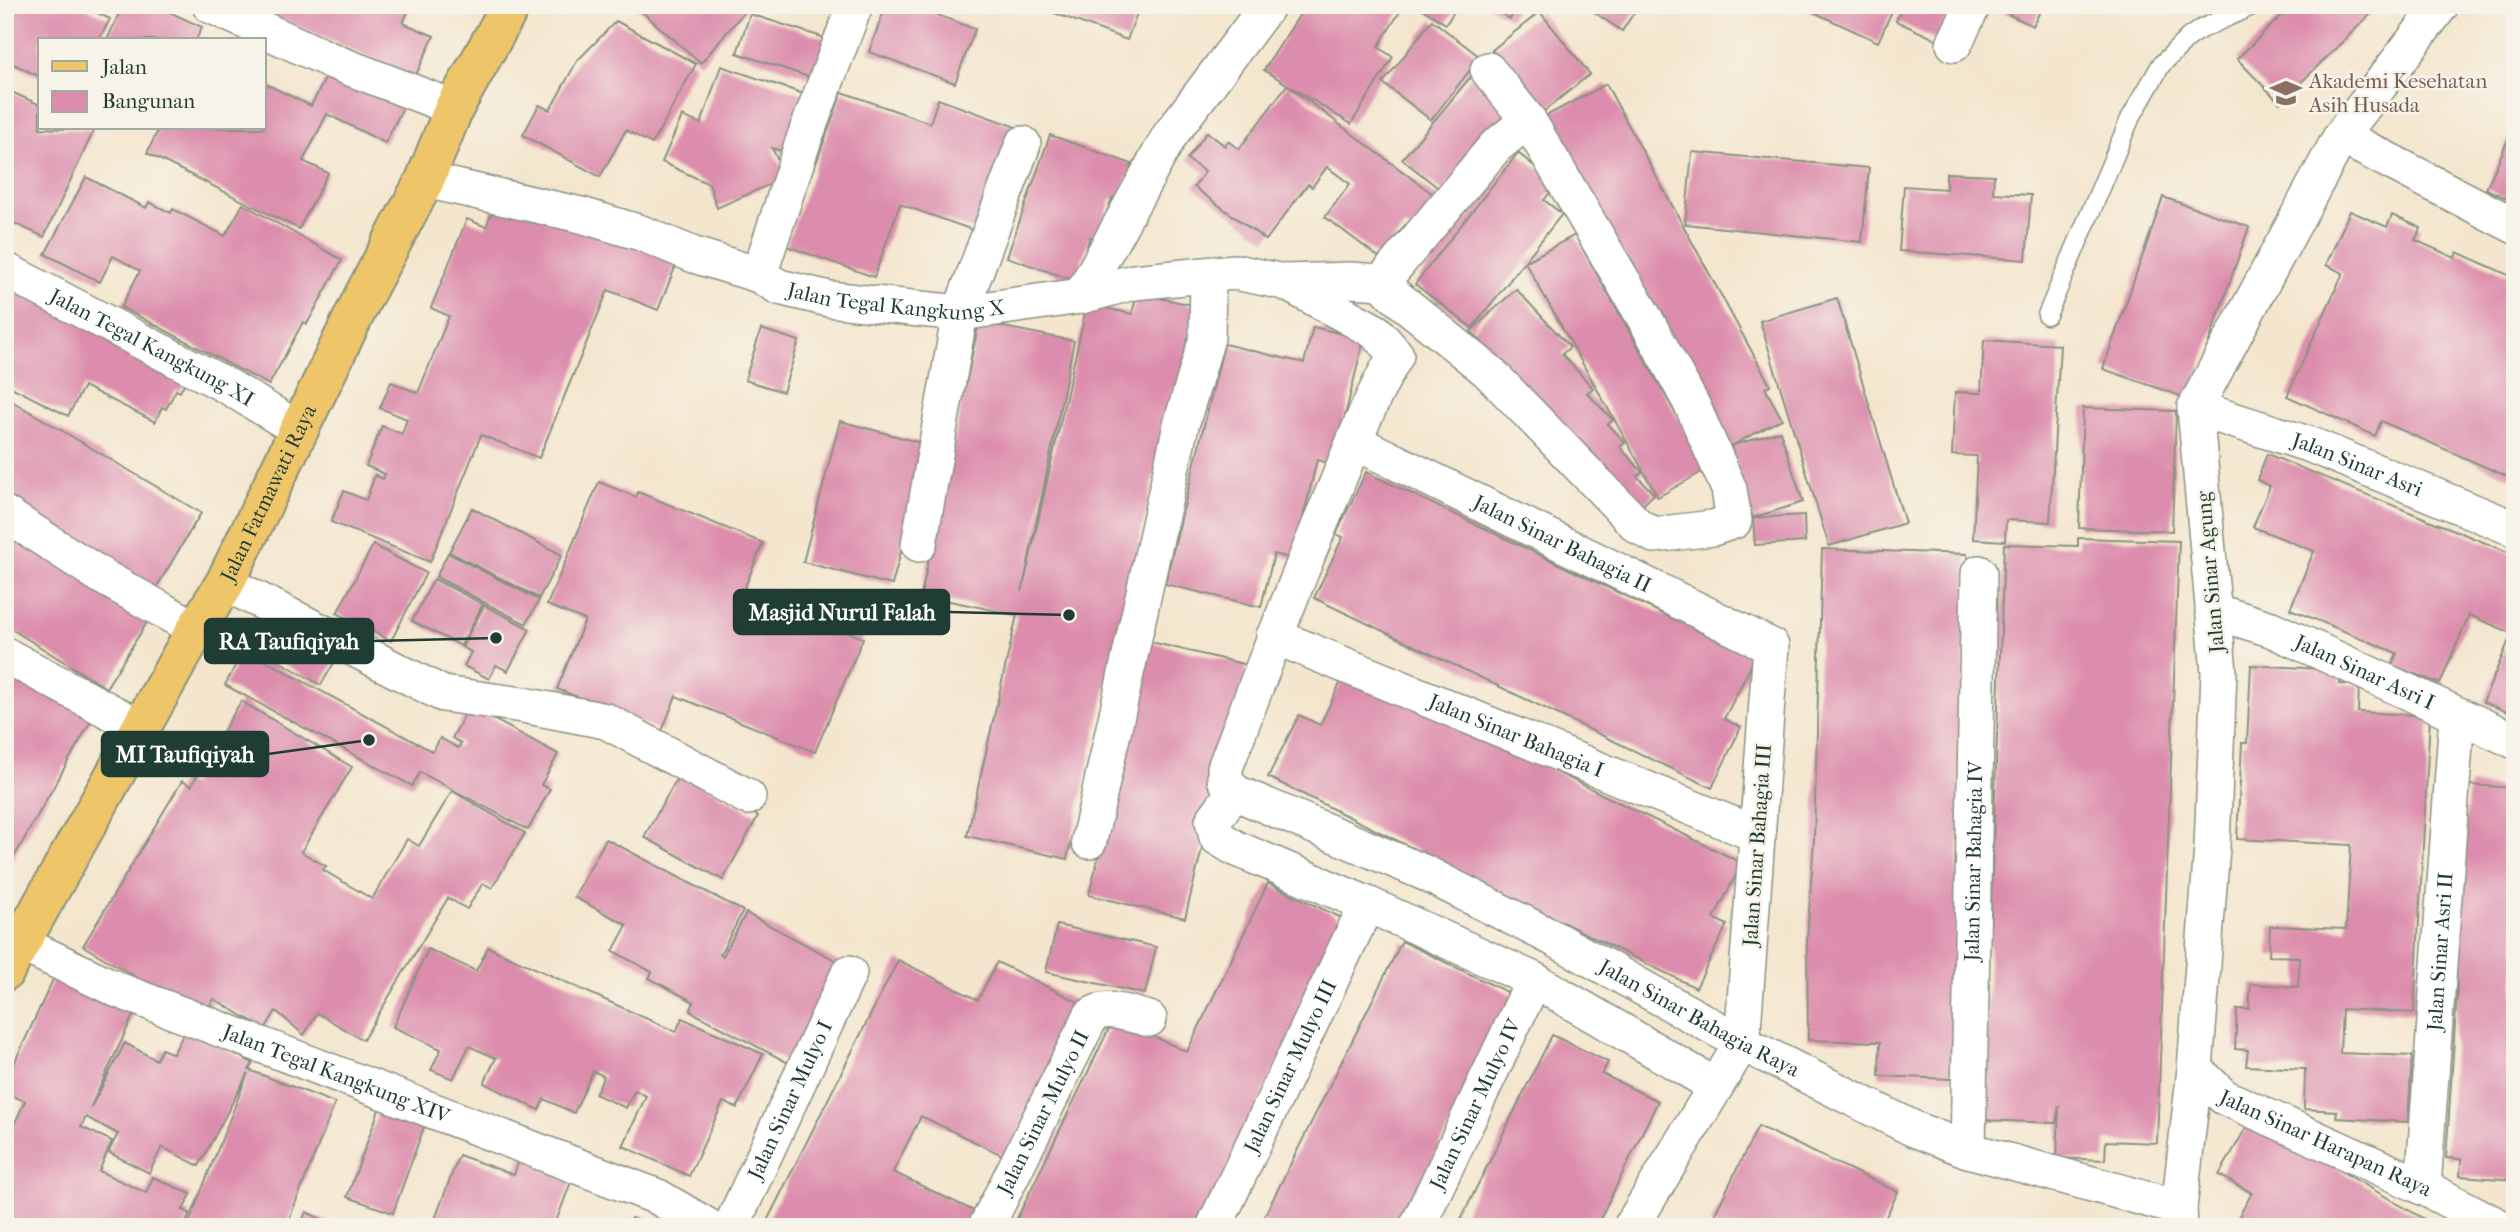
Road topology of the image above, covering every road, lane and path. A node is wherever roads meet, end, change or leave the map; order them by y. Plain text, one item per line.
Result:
1 (210, 5) edge
2 (511, 5) edge
3 (855, 5) edge
4 (1268, 5) edge
5 (1973, 5) edge
6 (2254, 5) edge
7 (2441, 5) edge
8 (1954, 44) dead end
9 (1488, 70) dead end
10 (454, 108) junction
11 (1528, 120) junction
12 (2341, 136) junction
13 (1023, 144) dead end
14 (425, 180) junction
15 (2515, 226) edge
16 (5, 270) edge
17 (759, 275) junction
18 (1208, 275) junction
19 (1284, 282) junction
20 (1381, 282) junction
21 (1081, 296) junction
22 (960, 313) junction
23 (2048, 315) dead end
24 (2195, 408) junction
25 (298, 429) junction
26 (1354, 442) junction
27 (5, 514) edge
28 (2515, 529) edge
29 (919, 544) dead end
30 (1979, 573) dead end
31 (225, 583) junction
32 (2213, 611) junction
33 (196, 629) junction
34 (1274, 636) junction
35 (1771, 646) joint
36 (5, 655) edge
37 (2457, 716) junction
38 (141, 728) junction
39 (2515, 741) edge
40 (1234, 792) junction
41 (748, 797) dead end
42 (1758, 835) junction
43 (1089, 841) dead end
44 (1367, 904) junction
45 (10, 950) edge
46 (849, 973) dead end
47 (1534, 980) junction
48 (1149, 1019) dead end
49 (1742, 1043) junction
50 (2195, 1069) junction
51 (1716, 1086) junction
52 (1968, 1150) junction
53 (2423, 1187) junction
54 (2180, 1218) edge
55 (709, 1227) edge
56 (732, 1227) edge
57 (986, 1227) edge
58 (1214, 1227) edge
59 (1417, 1227) edge
60 (1632, 1227) edge
61 (2500, 1227) edge

1 - 10 street
2 - 10 main road, Jalan Fatmawati Raya
3 - 17 street
4 - 21 street
5 - 8 street
6 - 23 lane
7 - 12 street
9 - 11 street
10 - 14 main road, Jalan Fatmawati Raya
11 - 20 street
11 - 20 street
12 - 15 street
12 - 24 street
13 - 22 street
14 - 17 street, Jalan Tegal Kangkung X
14 - 25 main road, Jalan Fatmawati Raya
16 - 25 street, Jalan Tegal Kangkung XI
17 - 22 street, Jalan Tegal Kangkung X
18 - 19 street, Jalan Tegal Kangkung X
18 - 21 street, Jalan Tegal Kangkung X
18 - 43 street
19 - 20 street, Jalan Tegal Kangkung X
19 - 26 street
21 - 22 street, Jalan Tegal Kangkung X
22 - 29 street
24 - 28 street, Jalan Sinar Asri
24 - 32 street, Jalan Sinar Agung
25 - 31 main road, Jalan Fatmawati Raya
26 - 34 street
26 - 35 street, Jalan Sinar Bahagia II
27 - 33 street
30 - 52 street, Jalan Sinar Bahagia IV
31 - 33 main road, Jalan Fatmawati Raya
31 - 41 street
32 - 37 street, Jalan Sinar Asri I
32 - 50 street, Jalan Sinar Agung
33 - 38 main road, Jalan Fatmawati Raya
34 - 40 street
34 - 42 street, Jalan Sinar Bahagia I
35 - 42 street, Jalan Sinar Bahagia III
36 - 38 street
37 - 39 street, Jalan Sinar Asri I
37 - 53 street, Jalan Sinar Asri II
38 - 45 main road, Jalan Fatmawati Raya
40 - 44 street
40 - 49 street, Jalan Sinar Bahagia Raya
42 - 49 street, Jalan Sinar Bahagia III
44 - 47 street
44 - 58 street, Jalan Sinar Mulyo III
45 - 55 street, Jalan Tegal Kangkung XIV
46 - 56 street, Jalan Sinar Mulyo I
47 - 51 street
47 - 59 street, Jalan Sinar Mulyo IV
48 - 57 street, Jalan Sinar Mulyo II
49 - 51 street
49 - 52 street, Jalan Sinar Bahagia Raya
50 - 53 street, Jalan Sinar Harapan Raya
50 - 54 street, Jalan Sinar Agung
51 - 60 street
52 - 54 street, Jalan Sinar Bahagia Raya
53 - 61 street, Jalan Sinar Harapan Raya

